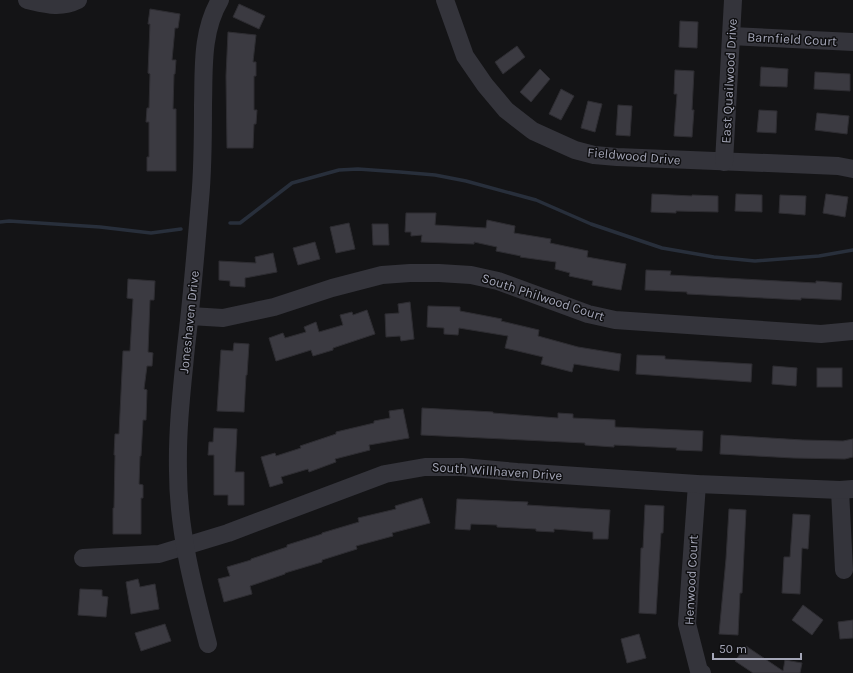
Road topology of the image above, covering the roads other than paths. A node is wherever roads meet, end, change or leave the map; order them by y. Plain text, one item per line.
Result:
1 (27, 0) edge
2 (78, 0) edge
3 (220, 0) edge
4 (444, 0) edge
5 (733, 0) edge
6 (731, 36) junction
7 (853, 42) edge
8 (724, 162) junction
9 (853, 169) edge
10 (190, 316) junction
11 (853, 331) edge
12 (698, 484) junction
13 (847, 490) edge
14 (186, 546) junction
15 (83, 558) dead end
16 (844, 570) dead end
17 (208, 644) dead end
18 (702, 673) edge

1 - 2 street
3 - 10 street, Joneshaven Drive
4 - 8 street, Fieldwood Drive
5 - 6 street, East Quailwood Drive
6 - 7 street, Barnfield Court
6 - 8 street, East Quailwood Drive
8 - 9 street, Fieldwood Drive
10 - 11 street, South Philwood Court
10 - 14 street, Joneshaven Drive
12 - 13 street, South Willhaven Drive
12 - 14 street, South Willhaven Drive
12 - 18 street, Henwood Court
13 - 16 street
14 - 15 street, South Willhaven Drive
14 - 17 street, Joneshaven Drive

